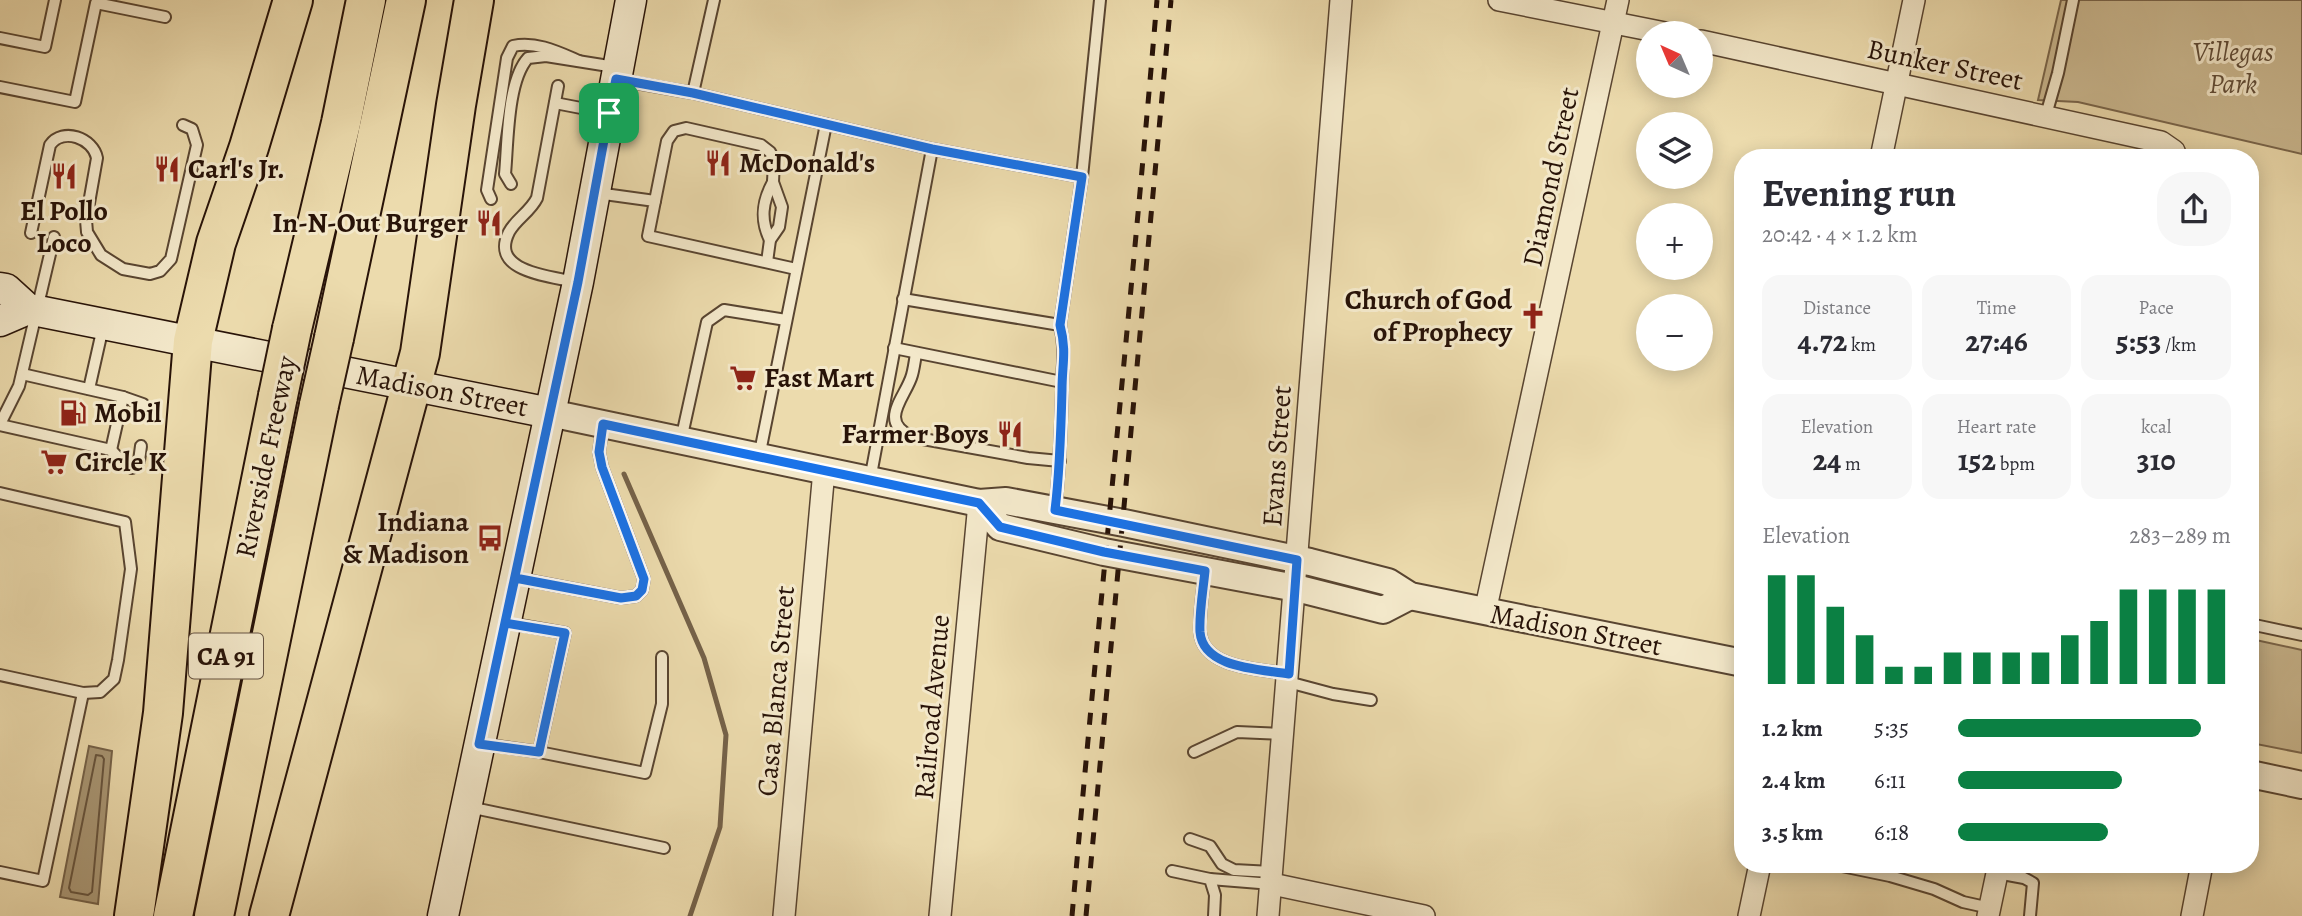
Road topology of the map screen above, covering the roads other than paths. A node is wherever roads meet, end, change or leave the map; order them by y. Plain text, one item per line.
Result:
1 (55, 0) edge
2 (293, 0) edge
3 (366, 0) edge
4 (406, 0) edge
5 (474, 0) edge
6 (631, 0) edge
7 (714, 0) edge
8 (1100, 0) edge
9 (1341, 0) edge
10 (1499, 0) edge
11 (1618, 0) edge
12 (1914, 0) edge
13 (2073, 0) edge
14 (165, 17) dead end
15 (1614, 22) junction
16 (1636, 27) edge
17 (0, 38) edge
18 (1713, 44) edge
19 (579, 61) junction
20 (617, 73) junction
21 (1896, 83) junction
22 (558, 86) dead end
23 (0, 87) edge
24 (693, 93) junction
25 (555, 103) junction
26 (609, 113) junction
27 (2046, 115) junction
28 (826, 124) junction
29 (183, 125) dead end
30 (932, 149) junction
31 (1883, 149) edge
32 (2169, 149) edge
33 (1082, 177) junction
34 (773, 182) junction
35 (511, 184) dead end
36 (594, 192) junction
37 (491, 199) dead end
38 (522, 201) dead end
39 (654, 201) junction
40 (531, 210) junction
41 (505, 215) dead end
42 (514, 225) junction
43 (31, 233) dead end
44 (54, 237) dead end
45 (770, 240) junction
46 (766, 262) junction
47 (796, 269) junction
48 (578, 282) junction
49 (0, 288) edge
50 (903, 299) junction
51 (32, 309) junction
52 (786, 320) junction
53 (0, 321) edge
54 (104, 323) junction
55 (1060, 325) junction
56 (193, 341) junction
57 (894, 348) junction
58 (916, 353) junction
59 (22, 374) junction
60 (1062, 382) junction
61 (412, 385) junction
62 (89, 389) junction
63 (123, 397) junction
64 (550, 413) junction
65 (145, 416) dead end
66 (0, 424) edge
67 (603, 424) junction
68 (681, 440) junction
69 (141, 446) dead end
70 (111, 450) junction
71 (758, 457) junction
72 (1060, 461) junction
73 (824, 470) junction
74 (870, 480) junction
75 (0, 493) edge
76 (979, 503) junction
77 (1055, 510) junction
78 (1297, 560) junction
79 (1205, 571) junction
80 (515, 578) junction
81 (1296, 588) junction
82 (1410, 596) junction
83 (1485, 612) junction
84 (505, 623) junction
85 (2259, 626) edge
86 (2302, 635) edge
87 (662, 657) dead end
88 (1734, 661) edge
89 (0, 675) edge
90 (1288, 678) junction
91 (83, 693) junction
92 (1371, 700) dead end
93 (1284, 734) junction
94 (479, 744) junction
95 (539, 752) junction
96 (1194, 752) dead end
97 (2259, 776) edge
98 (2302, 785) edge
99 (466, 807) junction
100 (1190, 839) dead end
101 (664, 848) dead end
102 (1172, 871) dead end
103 (0, 872) edge
104 (1758, 873) edge
105 (1875, 873) edge
106 (1997, 873) edge
107 (2010, 873) edge
108 (2200, 873) edge
109 (1272, 878) junction
110 (1210, 879) junction
111 (1989, 912) edge
112 (134, 916) edge
113 (173, 916) edge
114 (214, 916) edge
115 (269, 916) edge
116 (443, 916) edge
117 (784, 916) edge
118 (940, 916) edge
119 (1214, 916) edge
120 (1268, 916) edge
121 (1424, 916) edge
122 (1749, 916) edge
123 (2030, 916) edge
124 (2192, 916) edge

1 - 17 lane
2 - 56 highway
3 - 113 highway, Riverside Freeway / CA 91, bridge
4 - 114 highway, Riverside Freeway / CA 91, bridge
5 - 61 highway
6 - 20 main road
7 - 24 lane
8 - 33 lane
9 - 78 street, Evans Street
10 - 15 street
11 - 15 street, Diamond Street
12 - 21 street
13 - 27 lane
14 - 23 lane
15 - 16 street
15 - 83 street, Diamond Street
18 - 21 street, Bunker Street
19 - 20 lane
19 - 35 lane
19 - 37 lane
20 - 24 lane
20 - 26 main road
21 - 27 street, Bunker Street
21 - 31 street
22 - 25 lane
24 - 28 lane
25 - 26 lane
25 - 40 lane
26 - 36 main road
27 - 32 street, Bunker Street
28 - 30 lane
28 - 47 lane
29 - 43 lane
30 - 33 lane
30 - 50 lane
33 - 55 lane
34 - 39 lane
34 - 45 lane
34 - 45 lane
36 - 39 lane
36 - 48 main road
38 - 40 lane
39 - 46 lane
40 - 42 lane
41 - 42 lane
42 - 48 lane
44 - 51 lane
45 - 46 lane
46 - 47 lane
47 - 52 lane
48 - 64 main road
49 - 51 main road, Madison Street
50 - 55 lane
50 - 57 lane
51 - 53 main road
51 - 54 main road, Madison Street
51 - 59 lane
52 - 68 lane
52 - 71 lane
54 - 56 main road, Madison Street
54 - 62 lane
55 - 60 lane
56 - 61 main road, Madison Street
56 - 112 highway
57 - 58 lane
57 - 74 lane
58 - 60 lane
58 - 72 lane
59 - 62 lane
59 - 66 lane
60 - 72 lane
61 - 64 main road, Madison Street
61 - 115 highway
62 - 63 lane
63 - 65 lane
63 - 70 lane
64 - 67 street, Madison Street
64 - 80 main road
66 - 70 lane
67 - 68 street, Madison Street
67 - 80 lane
68 - 71 street, Madison Street
69 - 70 lane
71 - 73 street, Madison Street
72 - 77 lane
73 - 74 street, Madison Street
73 - 117 street, Casa Blanca Street
74 - 76 street, Madison Street
75 - 91 lane
76 - 77 street, Madison Street
76 - 79 street
76 - 118 street, Railroad Avenue
77 - 78 street, Madison Street
78 - 81 street, Evans Street
78 - 82 street, Madison Street
79 - 81 street
79 - 90 lane
80 - 84 main road
81 - 82 street
81 - 90 street, Evans Street
82 - 83 street, Madison Street
83 - 88 street, Madison Street
84 - 94 main road
84 - 95 lane
85 - 86 lane
87 - 95 lane
89 - 91 lane
90 - 92 lane
90 - 93 street, Evans Street
91 - 103 lane
93 - 96 lane
93 - 109 street, Evans Street
94 - 95 lane
94 - 99 main road
97 - 98 street
99 - 101 lane
99 - 116 main road
100 - 109 lane
102 - 110 lane
104 - 122 street
105 - 111 lane
106 - 111 street
107 - 123 lane
108 - 124 street
109 - 110 lane
109 - 120 street, Evans Street
109 - 121 street
110 - 119 lane

